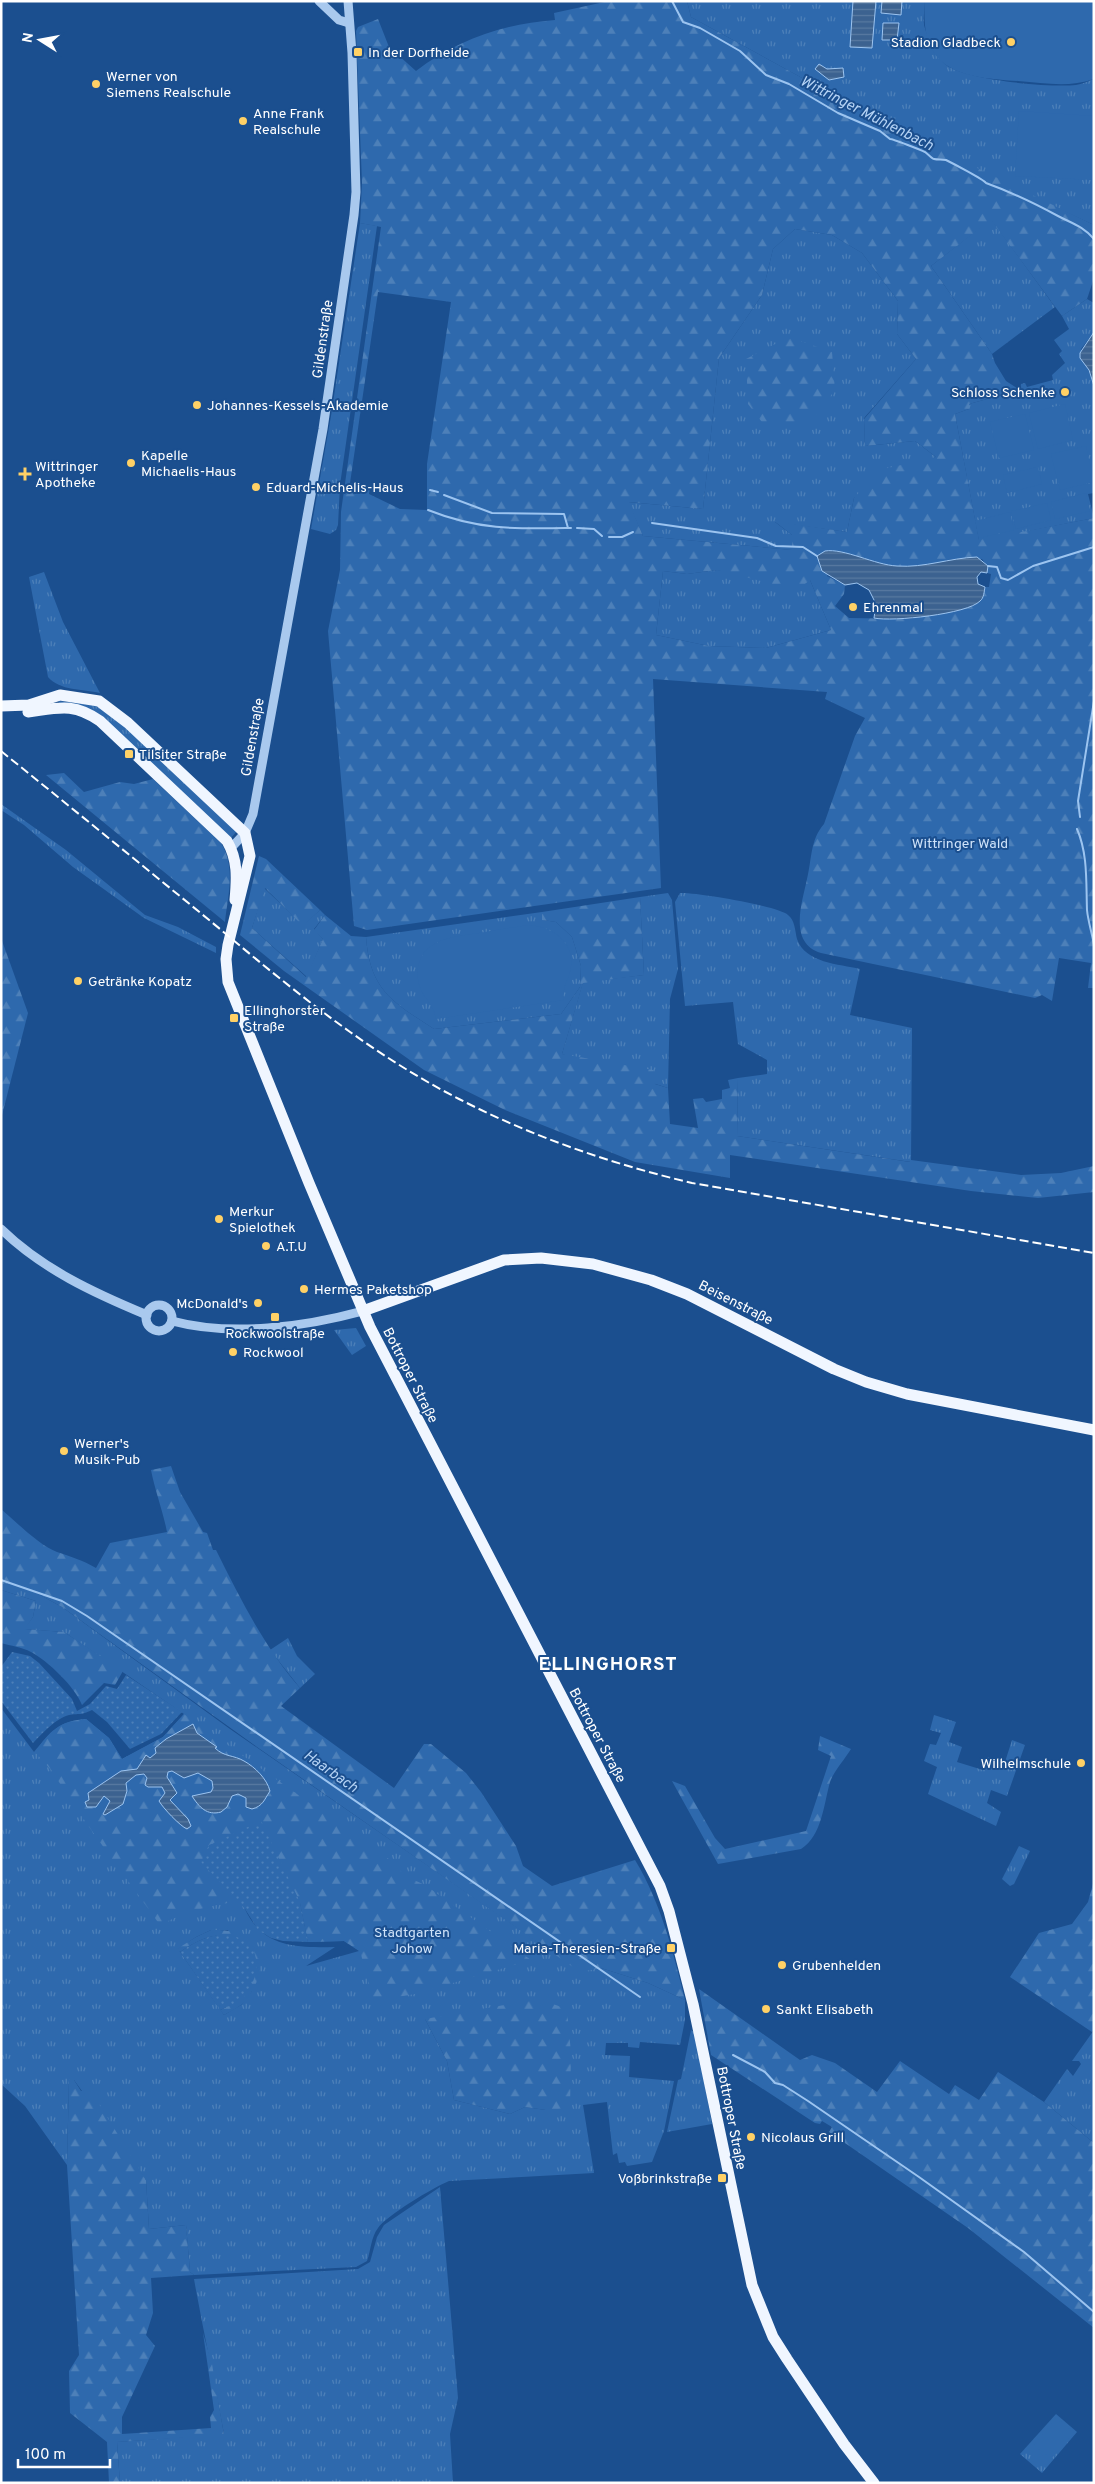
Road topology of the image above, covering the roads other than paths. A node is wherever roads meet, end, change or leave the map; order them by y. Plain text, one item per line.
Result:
1 (319, 1) edge
2 (348, 1) edge
3 (349, 23) junction
4 (48, 703) junction
5 (1, 706) edge
6 (1, 711) edge
7 (245, 833) junction
8 (231, 848) junction
9 (232, 926) junction
10 (1, 1229) edge
11 (363, 1311) junction
12 (147, 1315) junction
13 (172, 1321) junction
14 (1094, 1430) edge
15 (874, 2483) edge

1 - 3 street
2 - 3 street, Gildenstraße
3 - 7 street, Gildenstraße
4 - 5 main road
4 - 6 main road
4 - 7 main road
4 - 8 main road, Bottroper Straße
7 - 8 street, Gildenstraße
7 - 9 main road, Bottroper Straße
8 - 9 main road, Bottroper Straße
9 - 11 main road, Bottroper Straße
10 - 12 street
11 - 13 street
11 - 14 main road, Beisenstraße
11 - 15 main road, Bottroper Straße
12 - 13 street
12 - 13 street

